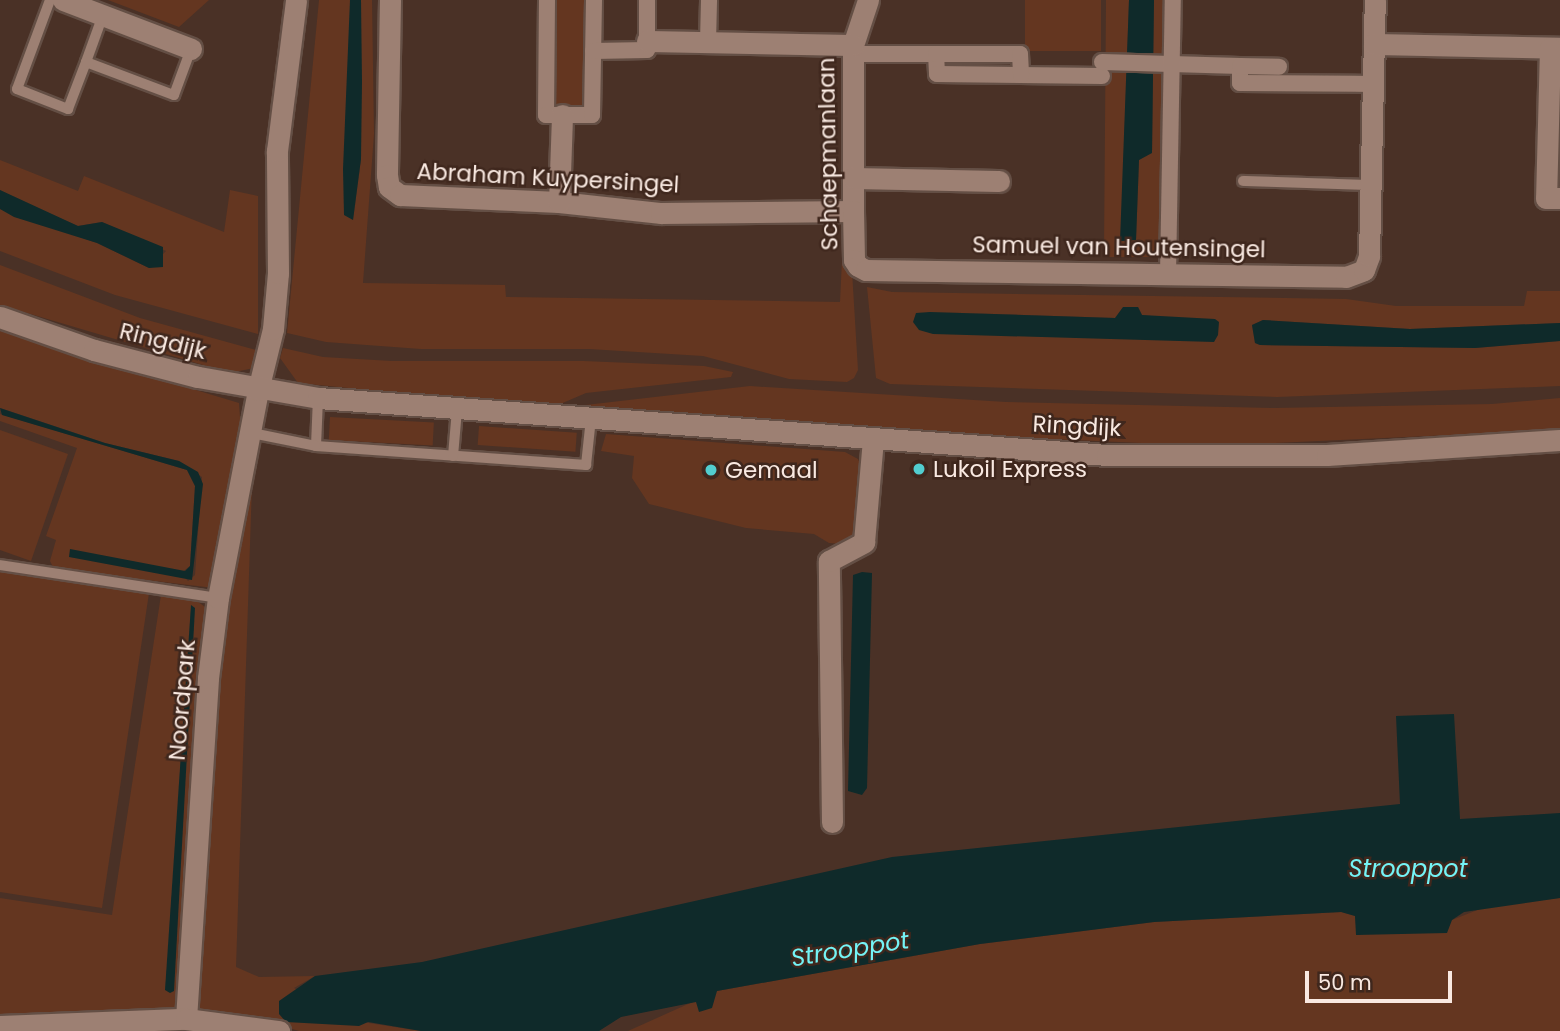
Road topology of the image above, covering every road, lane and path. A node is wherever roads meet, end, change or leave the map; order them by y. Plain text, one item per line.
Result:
1 (50, 0) edge
2 (63, 0) edge
3 (296, 0) edge
4 (390, 0) edge
5 (547, 0) edge
6 (594, 0) edge
7 (647, 0) edge
8 (709, 0) edge
9 (868, 0) edge
10 (1173, 0) edge
11 (1375, 0) edge
12 (103, 15) junction
13 (647, 41) junction
14 (708, 42) junction
15 (1374, 44) junction
16 (1555, 48) edge
17 (191, 49) joint
18 (853, 49) junction
19 (593, 51) junction
20 (86, 62) junction
21 (1173, 64) junction
22 (1240, 66) junction
23 (1279, 67) dead end
24 (1373, 84) junction
25 (562, 115) junction
26 (853, 177) junction
27 (999, 181) dead end
28 (1243, 181) dead end
29 (1371, 185) junction
30 (1560, 198) edge
31 (559, 202) junction
32 (853, 211) junction
33 (858, 266) joint
34 (1168, 274) junction
35 (0, 317) edge
36 (258, 390) junction
37 (318, 398) junction
38 (457, 409) junction
39 (591, 418) junction
40 (247, 432) junction
41 (873, 440) junction
42 (1560, 440) edge
43 (316, 446) junction
44 (453, 456) junction
45 (0, 565) edge
46 (218, 598) junction
47 (832, 822) dead end
48 (186, 1019) junction
49 (0, 1026) edge
50 (41, 1026) edge
51 (279, 1031) edge

1 - 20 lane
2 - 12 street
3 - 36 street, Noordpark
4 - 31 street, Abraham Kuypersingel
5 - 25 street
6 - 19 street
7 - 13 street
8 - 14 street
9 - 18 street, Schaepmanlaan
10 - 21 street
11 - 15 street
12 - 17 street
12 - 20 lane
13 - 14 street
13 - 19 street
14 - 18 street
15 - 16 street
15 - 24 street
16 - 30 street
17 - 20 lane
18 - 21 street
18 - 26 street, Schaepmanlaan
19 - 25 street
21 - 22 street
21 - 34 street
22 - 23 street
22 - 24 street
24 - 29 street
25 - 31 street
26 - 27 street
26 - 32 street, Schaepmanlaan
28 - 29 lane
29 - 34 street, Samuel van Houtensingel
31 - 32 street, Abraham Kuypersingel
32 - 33 street, Schaepmanlaan
33 - 34 street, Samuel van Houtensingel
35 - 36 street, Ringdijk
36 - 37 street, Ringdijk
36 - 40 street, Noordpark
37 - 38 street, Ringdijk
37 - 43 lane
38 - 39 street, Ringdijk
38 - 44 lane
39 - 41 street, Ringdijk
39 - 44 lane
40 - 43 lane
40 - 46 street, Noordpark
41 - 42 street, Ringdijk
41 - 47 street
43 - 44 lane
45 - 46 lane
46 - 48 street, Noordpark
48 - 50 street
48 - 51 street
49 - 50 street

